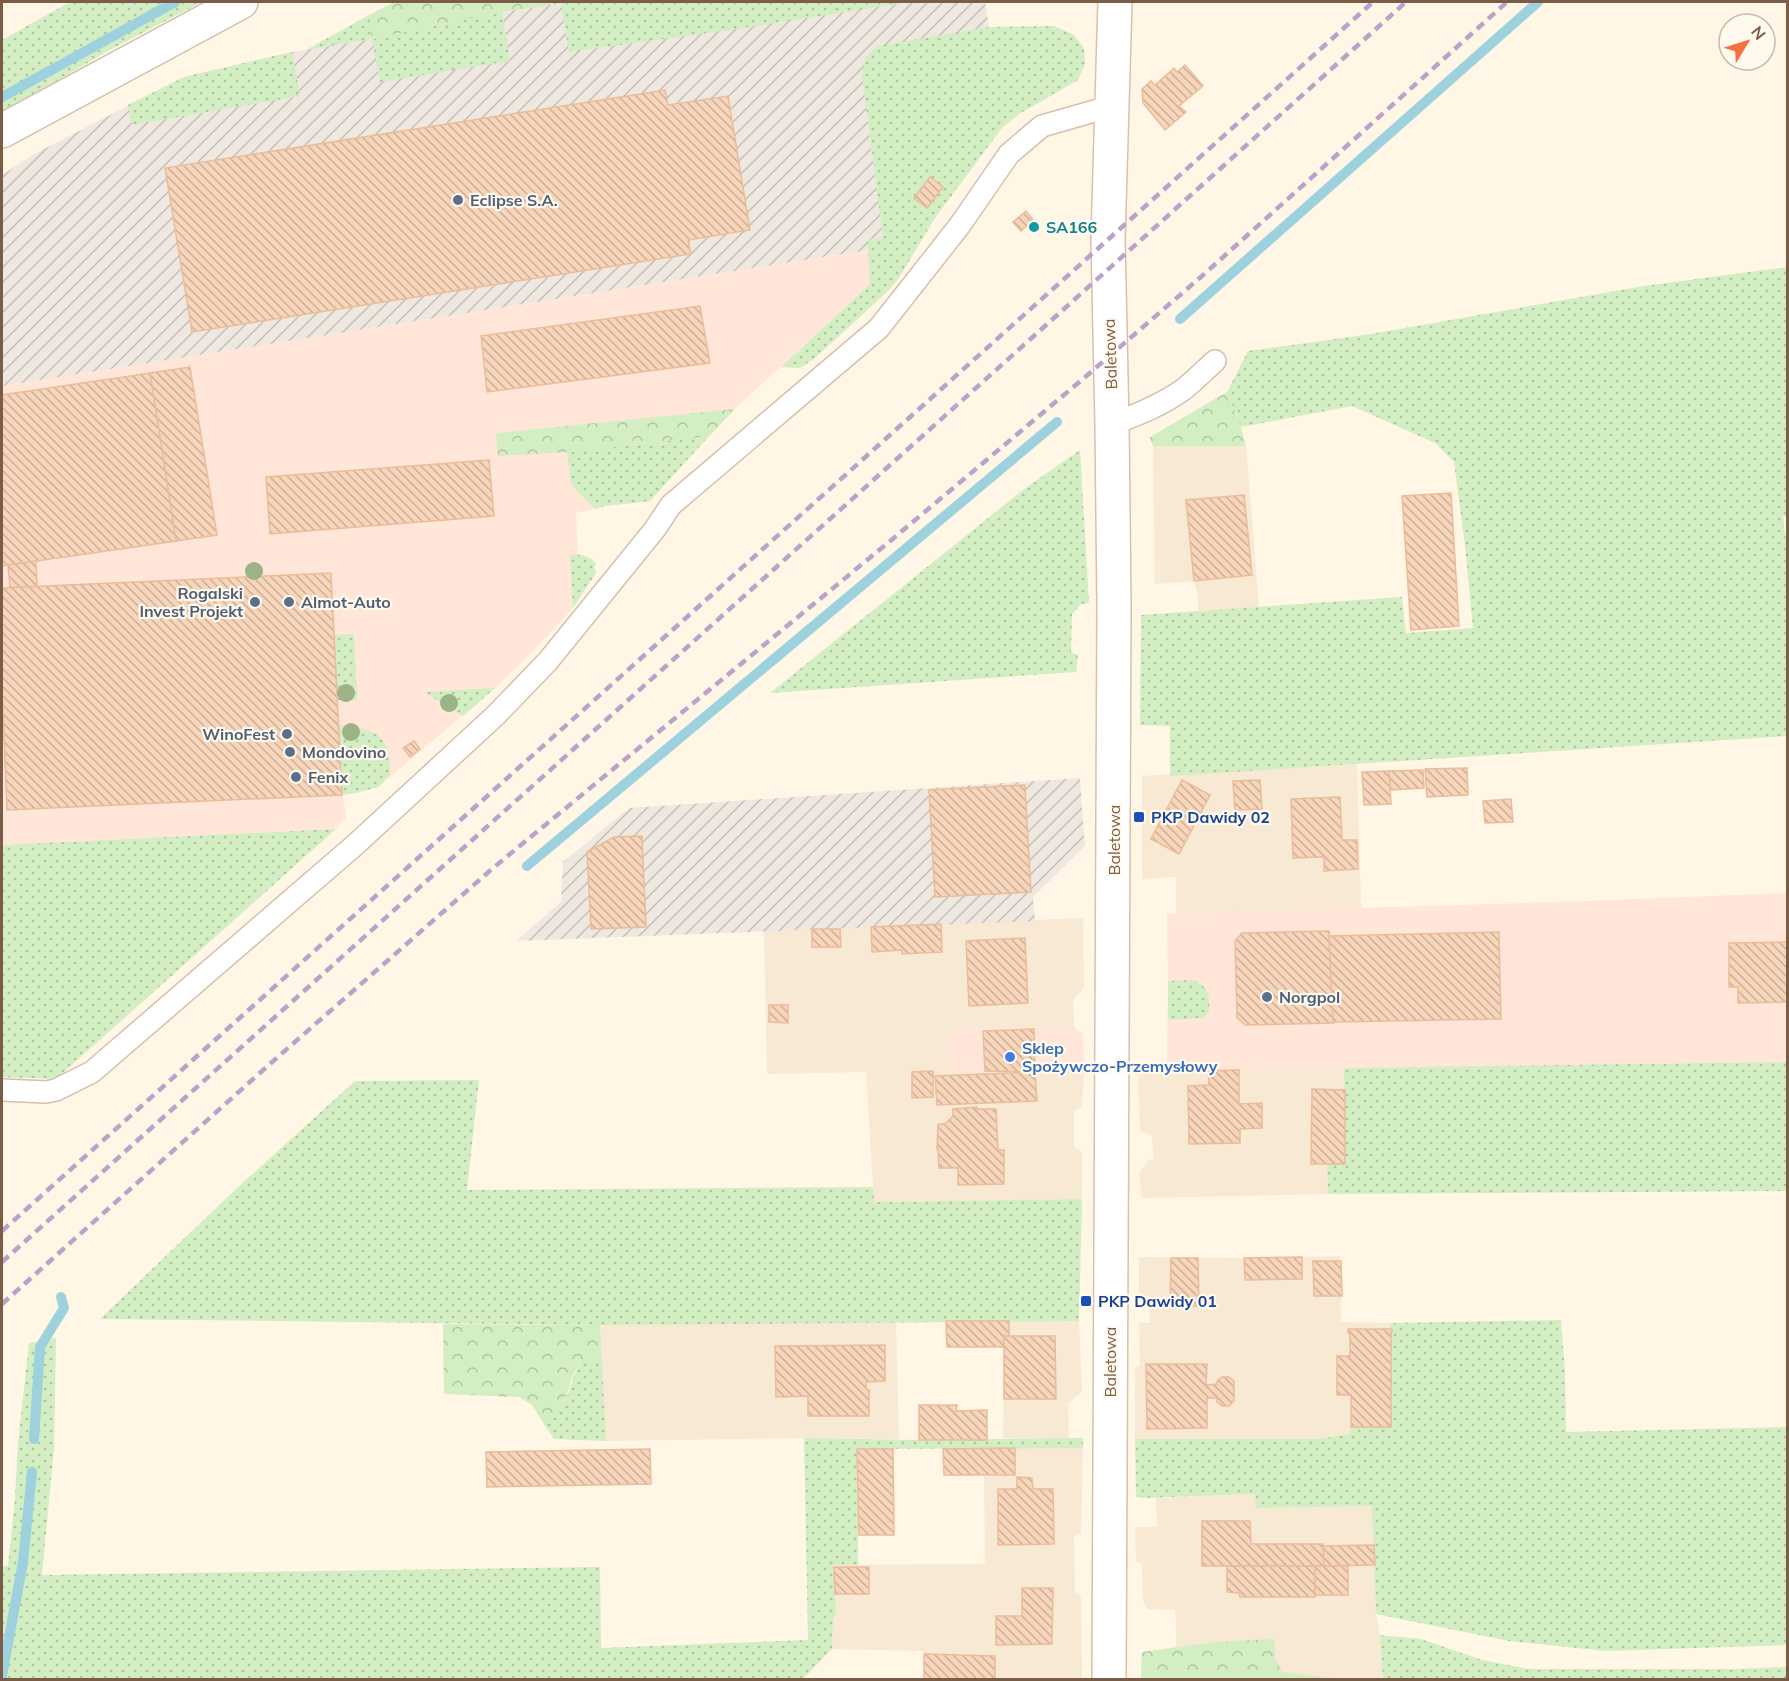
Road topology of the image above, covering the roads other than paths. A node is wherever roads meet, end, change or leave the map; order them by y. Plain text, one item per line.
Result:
1 (241, 2) edge
2 (1115, 2) edge
3 (1112, 106) junction
4 (2, 131) edge
5 (1215, 361) dead end
6 (1112, 424) junction
7 (2, 1090) edge
8 (1109, 1680) edge

1 - 4 street
2 - 3 street, Baletowa
3 - 6 street, Baletowa
3 - 7 lane
5 - 6 lane
6 - 8 street, Baletowa

